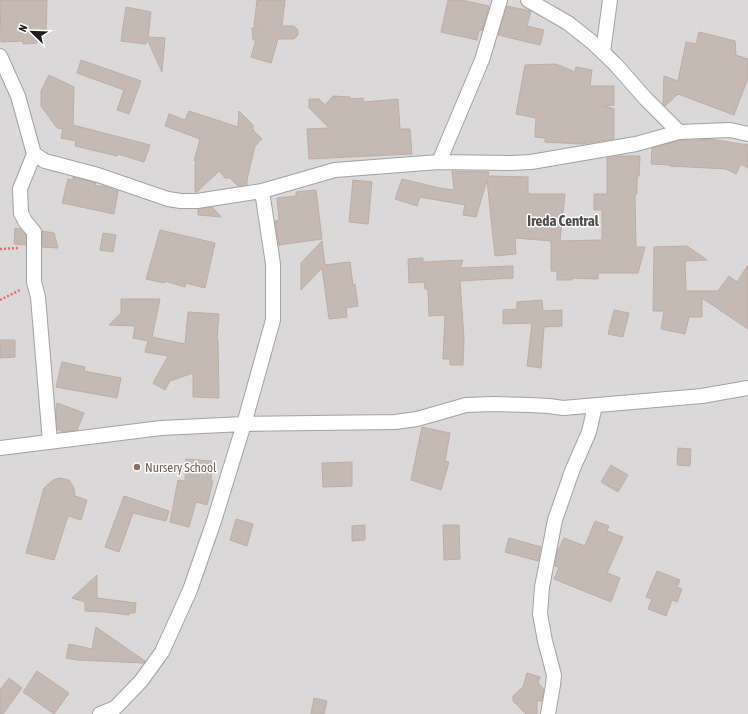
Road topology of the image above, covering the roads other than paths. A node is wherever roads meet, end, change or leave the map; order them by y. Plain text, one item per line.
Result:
1 (500, 0) edge
2 (528, 0) edge
3 (610, 0) edge
4 (602, 52) junction
5 (0, 56) edge
6 (679, 132) junction
7 (748, 134) edge
8 (34, 154) junction
9 (439, 162) junction
10 (262, 191) junction
11 (748, 388) edge
12 (595, 406) junction
13 (244, 424) junction
14 (50, 442) junction
15 (0, 448) edge
16 (116, 711) edge
17 (100, 714) edge
18 (548, 714) edge

1 - 9 street
2 - 4 street
3 - 4 street
4 - 6 street
5 - 8 street
6 - 7 street
6 - 9 street
8 - 10 street
8 - 14 street
9 - 10 street
10 - 13 street
11 - 12 street
12 - 13 street
12 - 18 street
13 - 14 street
13 - 16 street
14 - 15 street
16 - 17 street

